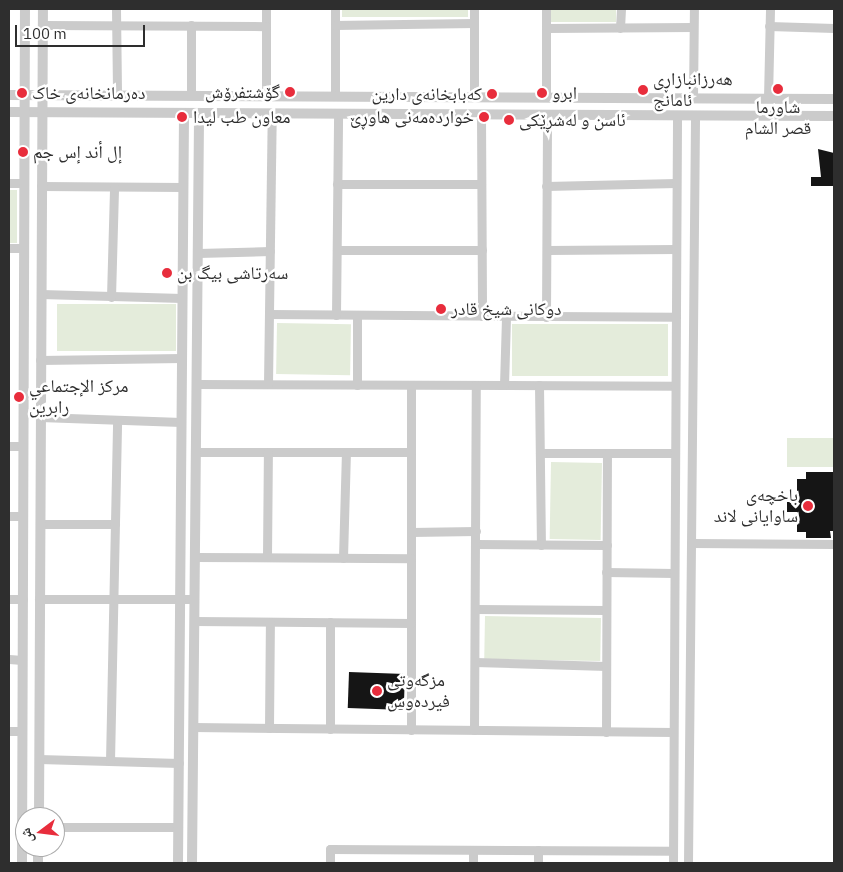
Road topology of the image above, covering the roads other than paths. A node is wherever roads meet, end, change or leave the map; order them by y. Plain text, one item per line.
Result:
1 (25, 9) edge
2 (43, 9) edge
3 (116, 9) edge
4 (266, 9) edge
5 (335, 9) edge
6 (474, 9) edge
7 (546, 9) edge
8 (620, 9) edge
9 (694, 9) edge
10 (770, 9) edge
11 (474, 23) junction
12 (43, 25) junction
13 (116, 25) junction
14 (191, 25) junction
15 (335, 25) junction
16 (266, 26) junction
17 (769, 26) junction
18 (693, 27) junction
19 (546, 28) junction
20 (620, 28) junction
21 (834, 28) edge
22 (9, 95) edge
23 (25, 95) junction
24 (41, 95) junction
25 (117, 95) junction
26 (191, 95) junction
27 (266, 96) junction
28 (335, 96) junction
29 (378, 96) junction
30 (474, 96) junction
31 (546, 97) junction
32 (693, 98) junction
33 (768, 98) junction
34 (834, 99) edge
35 (9, 112) edge
36 (25, 112) junction
37 (42, 113) junction
38 (272, 113) junction
39 (338, 113) junction
40 (184, 114) junction
41 (199, 114) junction
42 (378, 114) junction
43 (481, 114) junction
44 (547, 114) junction
45 (677, 116) junction
46 (834, 116) edge
47 (695, 117) junction
48 (9, 183) edge
49 (24, 183) junction
50 (676, 183) junction
51 (337, 184) junction
52 (481, 184) junction
53 (41, 186) junction
54 (546, 186) junction
55 (114, 187) junction
56 (183, 187) junction
57 (9, 248) edge
58 (24, 248) junction
59 (676, 249) junction
60 (337, 250) junction
61 (482, 250) junction
62 (547, 250) junction
63 (270, 251) junction
64 (198, 253) junction
65 (41, 294) junction
66 (111, 297) junction
67 (182, 298) junction
68 (269, 314) junction
69 (336, 315) junction
70 (358, 315) junction
71 (482, 316) junction
72 (506, 316) junction
73 (546, 316) junction
74 (676, 317) junction
75 (182, 358) junction
76 (40, 360) junction
77 (675, 364) junction
78 (693, 364) junction
79 (196, 384) junction
80 (268, 384) junction
81 (357, 385) junction
82 (411, 385) junction
83 (476, 385) junction
84 (504, 385) junction
85 (539, 385) junction
86 (675, 386) junction
87 (40, 417) junction
88 (117, 420) junction
89 (181, 422) junction
90 (9, 446) edge
91 (23, 446) junction
92 (196, 452) junction
93 (268, 452) junction
94 (411, 452) junction
95 (346, 453) junction
96 (540, 453) junction
97 (675, 453) junction
98 (607, 454) junction
99 (40, 482) junction
100 (23, 483) junction
101 (9, 516) edge
102 (23, 516) junction
103 (40, 524) junction
104 (115, 524) junction
105 (476, 531) junction
106 (411, 532) junction
107 (691, 543) junction
108 (476, 544) junction
109 (834, 544) edge
110 (541, 545) junction
111 (607, 545) junction
112 (195, 556) junction
113 (267, 557) junction
114 (343, 558) junction
115 (411, 558) junction
116 (606, 572) junction
117 (674, 572) junction
118 (113, 598) junction
119 (9, 599) edge
120 (39, 599) junction
121 (180, 599) junction
122 (194, 599) junction
123 (23, 600) junction
124 (475, 609) junction
125 (606, 610) junction
126 (194, 621) junction
127 (270, 622) junction
128 (330, 622) junction
129 (411, 623) junction
130 (9, 659) edge
131 (22, 660) junction
132 (475, 662) junction
133 (606, 666) junction
134 (39, 709) junction
135 (22, 710) junction
136 (193, 727) junction
137 (269, 728) junction
138 (330, 729) junction
139 (411, 730) junction
140 (474, 730) junction
141 (9, 731) edge
142 (22, 732) junction
143 (606, 732) junction
144 (673, 732) junction
145 (39, 759) junction
146 (110, 761) junction
147 (178, 764) junction
148 (673, 776) junction
149 (688, 776) junction
150 (38, 807) edge
151 (65, 827) edge
152 (178, 827) junction
153 (473, 850) junction
154 (538, 850) junction
155 (673, 851) junction
156 (22, 863) edge
157 (178, 863) edge
158 (192, 863) edge
159 (330, 863) edge
160 (473, 863) edge
161 (538, 863) edge
162 (673, 863) edge
163 (688, 863) edge

1 - 23 street
2 - 12 street
3 - 13 street
4 - 16 street
5 - 15 street
6 - 11 street
7 - 19 street
8 - 20 street
9 - 18 street
10 - 17 street
11 - 15 street
11 - 30 street
12 - 13 street
12 - 24 street
13 - 14 street
13 - 25 street
14 - 16 street
14 - 26 street
15 - 28 street
16 - 27 street
17 - 21 street
17 - 33 street
18 - 20 street
18 - 32 street
19 - 20 street
19 - 31 street
22 - 23 street
23 - 24 street
23 - 36 street
24 - 25 street
24 - 37 street
25 - 26 street
26 - 27 street
27 - 28 street
28 - 29 street
29 - 30 street
29 - 42 street
30 - 31 street
31 - 32 street
32 - 33 street
33 - 34 street
35 - 36 street
36 - 37 street
36 - 49 street
37 - 40 street
37 - 53 street
38 - 39 street
38 - 41 street
38 - 63 street
39 - 42 street
39 - 51 street
40 - 41 street
40 - 56 street
41 - 64 street
42 - 43 street
43 - 44 street
43 - 52 street
44 - 45 street
44 - 54 street
45 - 47 street
45 - 50 street
46 - 47 street
47 - 78 street
48 - 49 street
49 - 58 street
50 - 54 street
50 - 59 street
51 - 52 street
51 - 60 street
52 - 61 street
53 - 55 street
53 - 65 street
54 - 62 street
55 - 56 street
55 - 66 street
56 - 67 street
57 - 58 street
58 - 91 street
59 - 62 street
59 - 74 street
60 - 61 street
60 - 69 street
61 - 71 street
62 - 73 street
63 - 64 street
63 - 68 street
64 - 79 street
65 - 66 street
65 - 76 street
66 - 67 street
67 - 75 street
68 - 69 street
68 - 80 street
69 - 70 street
70 - 71 street
70 - 81 street
71 - 72 street
72 - 73 street
72 - 84 street
73 - 74 street
74 - 77 street
75 - 76 street
75 - 89 street
76 - 87 street
77 - 78 street
77 - 86 street
78 - 107 street
79 - 80 street
79 - 92 street
80 - 81 street
81 - 82 street
82 - 83 street
82 - 94 street
83 - 84 street
83 - 105 street
84 - 85 street
85 - 86 street
85 - 96 street
86 - 97 street
87 - 88 street
87 - 99 street
88 - 89 street
88 - 104 street
89 - 121 street
90 - 91 street
91 - 100 street
92 - 93 street
92 - 112 street
93 - 95 street
93 - 113 street
94 - 95 street
94 - 106 street
95 - 114 street
96 - 98 street
96 - 110 street
97 - 98 street
97 - 117 street
98 - 111 street
99 - 100 street
99 - 103 street
100 - 102 street
101 - 102 street
102 - 123 street
103 - 104 street
103 - 120 street
104 - 118 street
105 - 106 street
105 - 108 street
106 - 115 street
107 - 109 street
107 - 149 street
108 - 110 street
108 - 124 street
110 - 111 street
111 - 116 street
112 - 113 street
112 - 122 street
113 - 114 street
114 - 115 street
115 - 129 street
116 - 117 street
116 - 125 street
117 - 144 street
118 - 120 street
118 - 121 street
118 - 146 street
119 - 123 street
120 - 134 street
121 - 122 street
121 - 147 street
122 - 126 street
123 - 131 street
124 - 125 street
124 - 132 street
125 - 133 street
126 - 127 street
126 - 136 street
127 - 128 street
127 - 137 street
128 - 129 street
128 - 138 street
129 - 139 street
130 - 131 street
131 - 135 street
132 - 133 street
132 - 140 street
133 - 143 street
134 - 135 street
134 - 145 street
135 - 142 street
136 - 137 street
136 - 158 street
137 - 138 street
138 - 139 street
139 - 140 street
140 - 143 street
141 - 142 street
142 - 156 street
143 - 144 street
144 - 148 street
145 - 146 street
145 - 150 street
146 - 147 street
147 - 152 street
148 - 149 street
148 - 155 street
149 - 163 street
151 - 152 street
152 - 157 street
153 - 154 street
153 - 159 street
153 - 160 street
154 - 155 street
154 - 161 street
155 - 162 street

